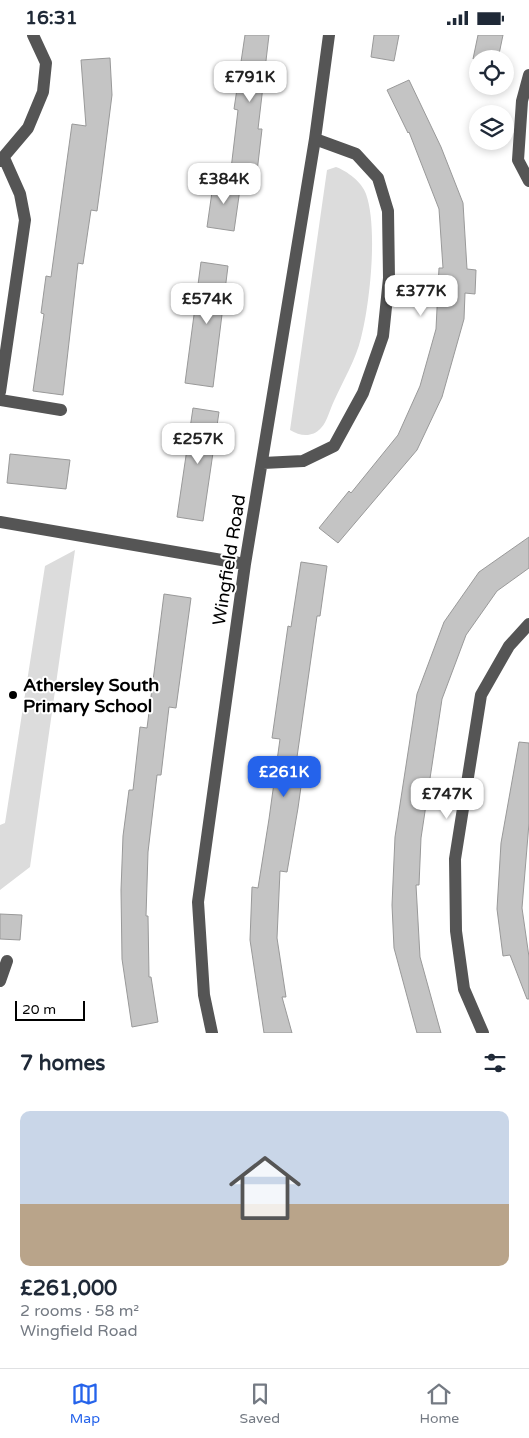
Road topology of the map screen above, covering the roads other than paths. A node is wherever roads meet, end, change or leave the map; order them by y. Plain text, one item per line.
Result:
1 (33, 35) edge
2 (330, 35) edge
3 (529, 75) edge
4 (315, 139) junction
5 (2, 160) edge
6 (529, 181) edge
7 (0, 392) edge
8 (0, 400) edge
9 (61, 411) dead end
10 (262, 463) junction
11 (0, 522) edge
12 (245, 564) junction
13 (529, 624) edge
14 (8, 961) dead end
15 (0, 981) edge
16 (212, 1033) edge
17 (483, 1033) edge

1 - 5 street
2 - 4 street, Wingfield Road
3 - 6 street
4 - 10 street, Wingfield Road
4 - 10 street
5 - 7 street
8 - 9 street
10 - 12 street, Wingfield Road
11 - 12 street
12 - 16 street, Wingfield Road
13 - 17 street
14 - 15 street

